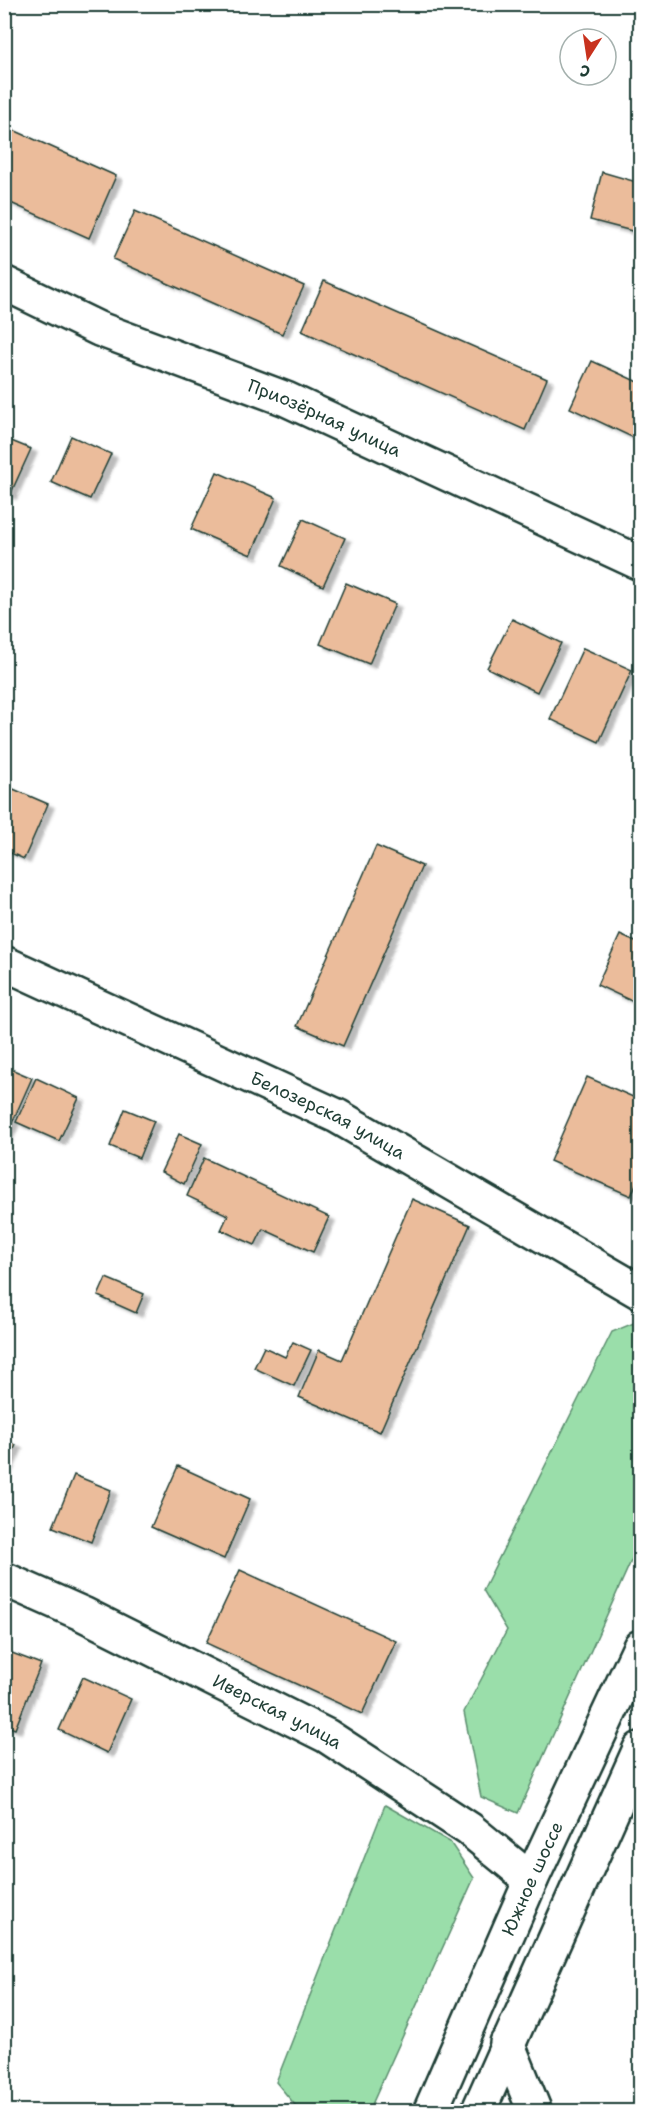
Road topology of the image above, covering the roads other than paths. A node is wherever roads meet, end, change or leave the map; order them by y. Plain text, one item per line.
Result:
1 (4, 283) edge
2 (640, 562) edge
3 (4, 963) edge
4 (640, 1292) edge
5 (4, 1579) edge
6 (640, 1647) edge
7 (640, 1749) edge
8 (531, 1880) junction
9 (507, 2043) junction
10 (430, 2112) edge
11 (478, 2112) edge
12 (535, 2112) edge

1 - 2 street, Приозёрная улица
3 - 4 street, Белозерская улица
5 - 8 street, Иверская улица
6 - 8 street, Южное шоссе
7 - 9 street
8 - 10 street, Южное шоссе
9 - 11 street
9 - 12 street

